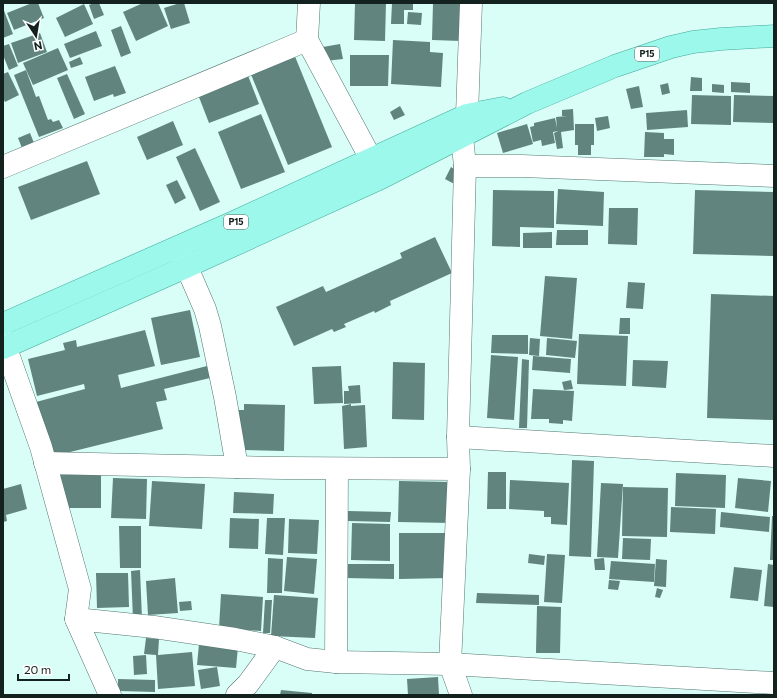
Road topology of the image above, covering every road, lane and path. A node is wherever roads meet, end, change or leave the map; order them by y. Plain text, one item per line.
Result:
1 (309, 3) edge
2 (471, 3) edge
3 (774, 36) edge
4 (308, 40) junction
5 (528, 102) junction
6 (467, 115) junction
7 (462, 137) junction
8 (371, 160) junction
9 (465, 166) junction
10 (3, 168) edge
11 (774, 176) edge
12 (178, 247) junction
13 (186, 267) junction
14 (3, 324) edge
15 (4, 345) edge
16 (458, 437) junction
17 (774, 456) edge
18 (45, 463) junction
19 (237, 467) junction
20 (337, 469) junction
21 (459, 469) junction
22 (76, 619) junction
23 (275, 647) junction
24 (336, 662) junction
25 (450, 664) junction
26 (774, 682) edge
27 (110, 695) edge
28 (237, 695) edge
29 (461, 695) edge

1 - 4 street
2 - 6 street
3 - 5 main road, P15
4 - 8 street
4 - 10 street
5 - 6 main road, P15
5 - 7 main road, P15
6 - 7 street
6 - 8 main road, P15
7 - 9 street
7 - 13 main road, P15
8 - 12 main road, P15
9 - 11 street
9 - 16 street
12 - 13 street
12 - 14 main road, P15
13 - 15 main road, P15
13 - 19 street
15 - 18 street
16 - 17 street
16 - 21 street
18 - 19 street
18 - 22 street
19 - 20 street
20 - 21 street
20 - 24 street
21 - 25 street
22 - 23 street
22 - 27 street
23 - 24 street
23 - 28 street
24 - 25 street
25 - 26 street
25 - 29 street

